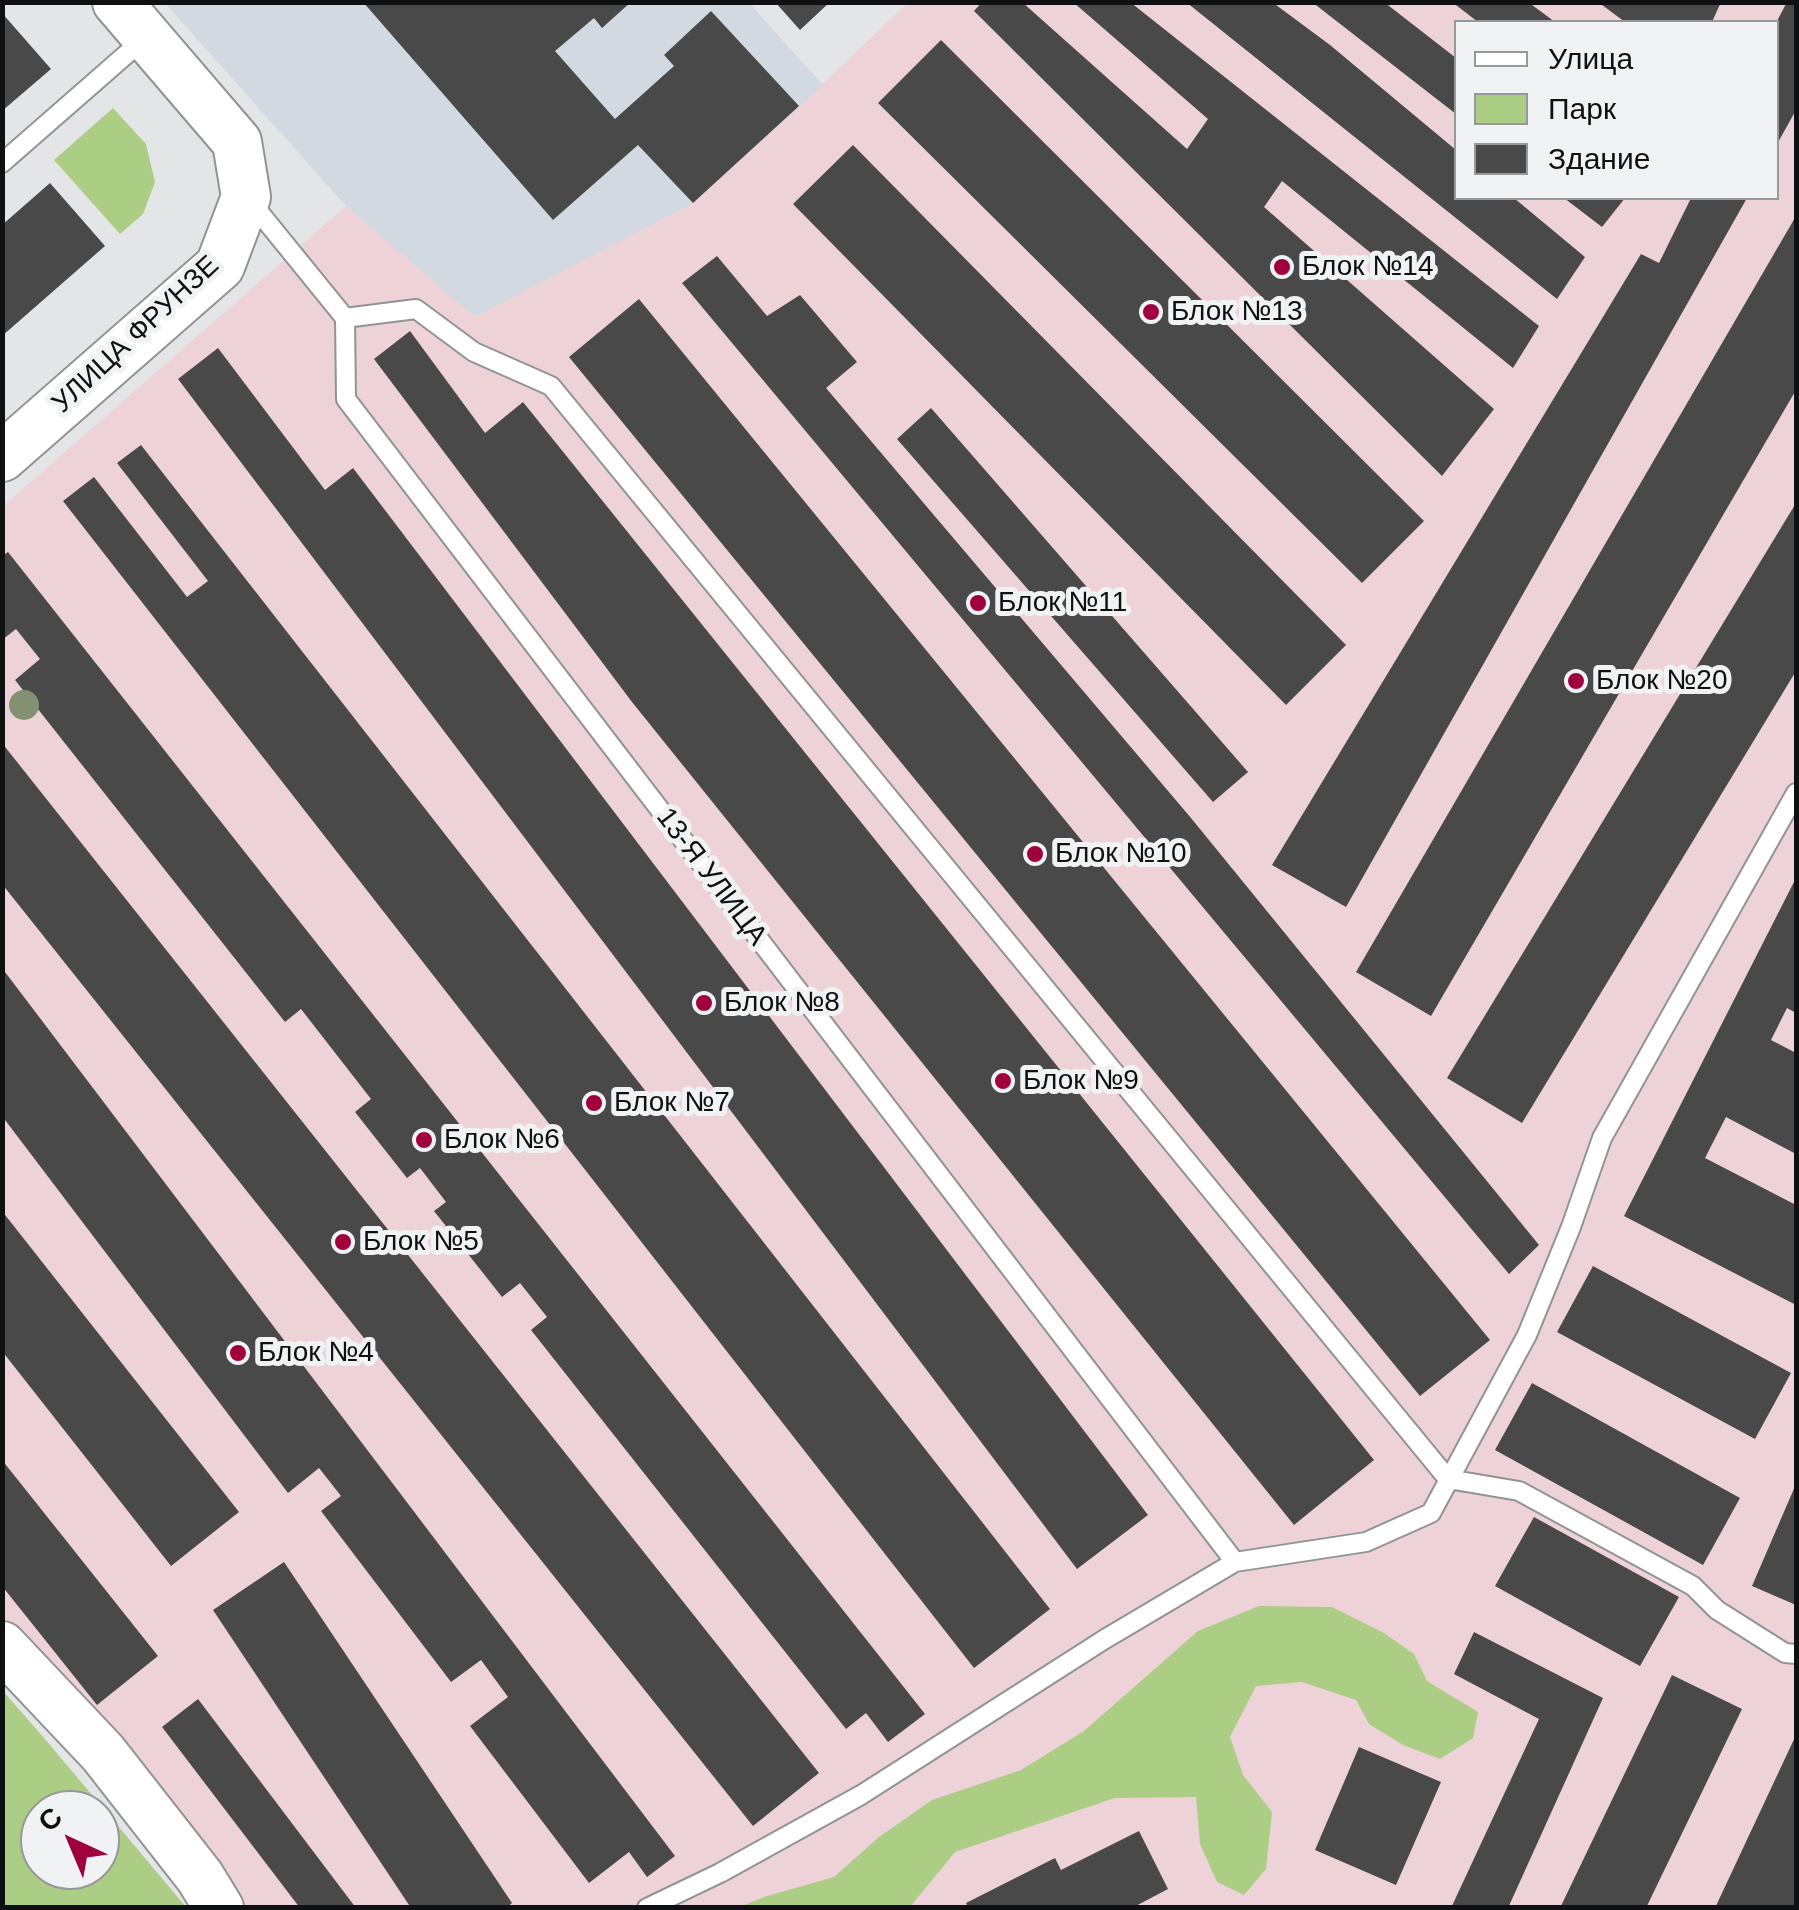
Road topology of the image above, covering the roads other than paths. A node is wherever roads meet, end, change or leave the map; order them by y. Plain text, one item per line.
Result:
1 (132, 20) edge
2 (2, 164) edge
3 (246, 197) junction
4 (344, 318) junction
5 (2, 457) edge
6 (1796, 794) edge
7 (1448, 1479) junction
8 (1234, 1562) junction
9 (2, 1646) edge
10 (1796, 1654) edge
11 (218, 1908) edge
12 (647, 1908) edge

1 - 2 lane
1 - 3 street, УЛИЦА ФРУНЗЕ
3 - 4 lane
3 - 5 street, УЛИЦА ФРУНЗЕ
4 - 7 lane
4 - 8 lane, 13-Я УЛИЦА
6 - 7 lane
7 - 8 lane
7 - 10 lane
8 - 12 lane
9 - 11 street

